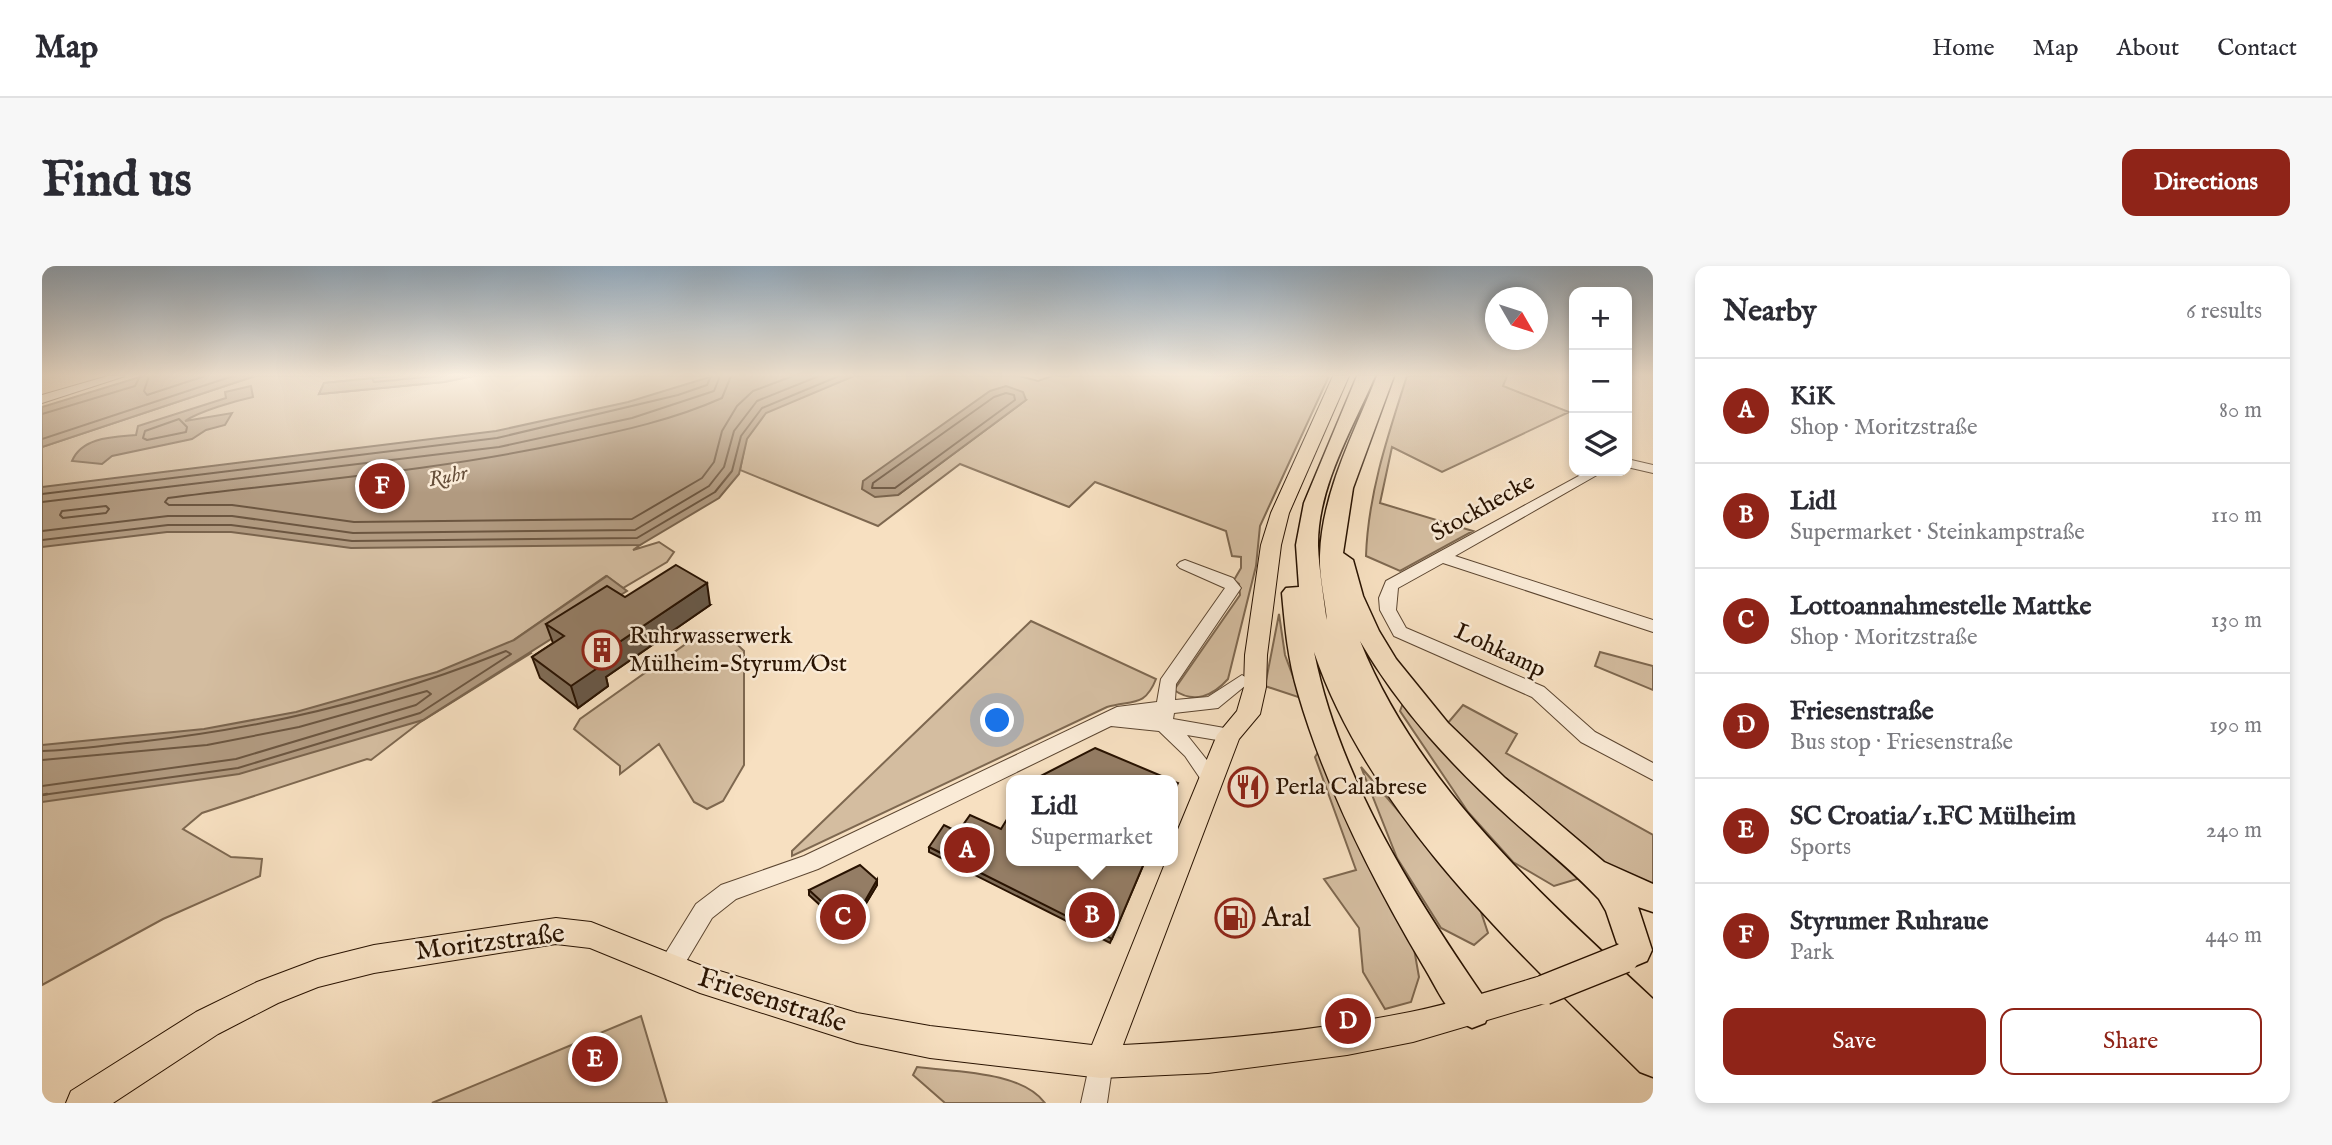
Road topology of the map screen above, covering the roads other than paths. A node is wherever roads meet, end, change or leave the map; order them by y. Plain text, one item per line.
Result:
1 (1324, 415) edge
2 (1350, 415) edge
3 (1372, 415) edge
4 (1632, 464) edge
5 (1653, 469) edge
6 (1588, 476) edge
7 (1336, 516) junction
8 (1308, 528) junction
9 (1441, 556) junction
10 (1185, 565) dead end
11 (1392, 585) joint
12 (1653, 626) edge
13 (1256, 655) junction
14 (1242, 681) junction
15 (1164, 716) junction
16 (1230, 735) junction
17 (1653, 772) edge
18 (1211, 779) junction
19 (1178, 864) edge
20 (1177, 866) edge
21 (1591, 868) junction
22 (1653, 898) edge
23 (1637, 949) edge
24 (670, 967) junction
25 (1472, 1011) junction
26 (1653, 1023) edge
27 (1653, 1059) edge
28 (1101, 1062) junction
29 (83, 1103) edge
30 (1094, 1103) edge

1 - 13 main road
2 - 8 highway
3 - 7 highway
4 - 5 street
6 - 9 street, Stockhecke
7 - 21 highway
7 - 26 highway
8 - 25 highway
8 - 27 highway
9 - 11 street, Stockhecke
9 - 12 street
10 - 15 street
11 - 17 street, Lohkamp
13 - 14 main road
13 - 16 main road
14 - 15 street
14 - 16 main road
15 - 16 street
15 - 18 street
15 - 24 street
16 - 18 main road
18 - 19 main road
20 - 28 main road
21 - 22 highway
21 - 23 highway
23 - 25 main road, Friesenstraße, bridge
24 - 28 main road, Friesenstraße
24 - 29 main road, Moritzstraße
25 - 28 main road, Friesenstraße
28 - 30 street

